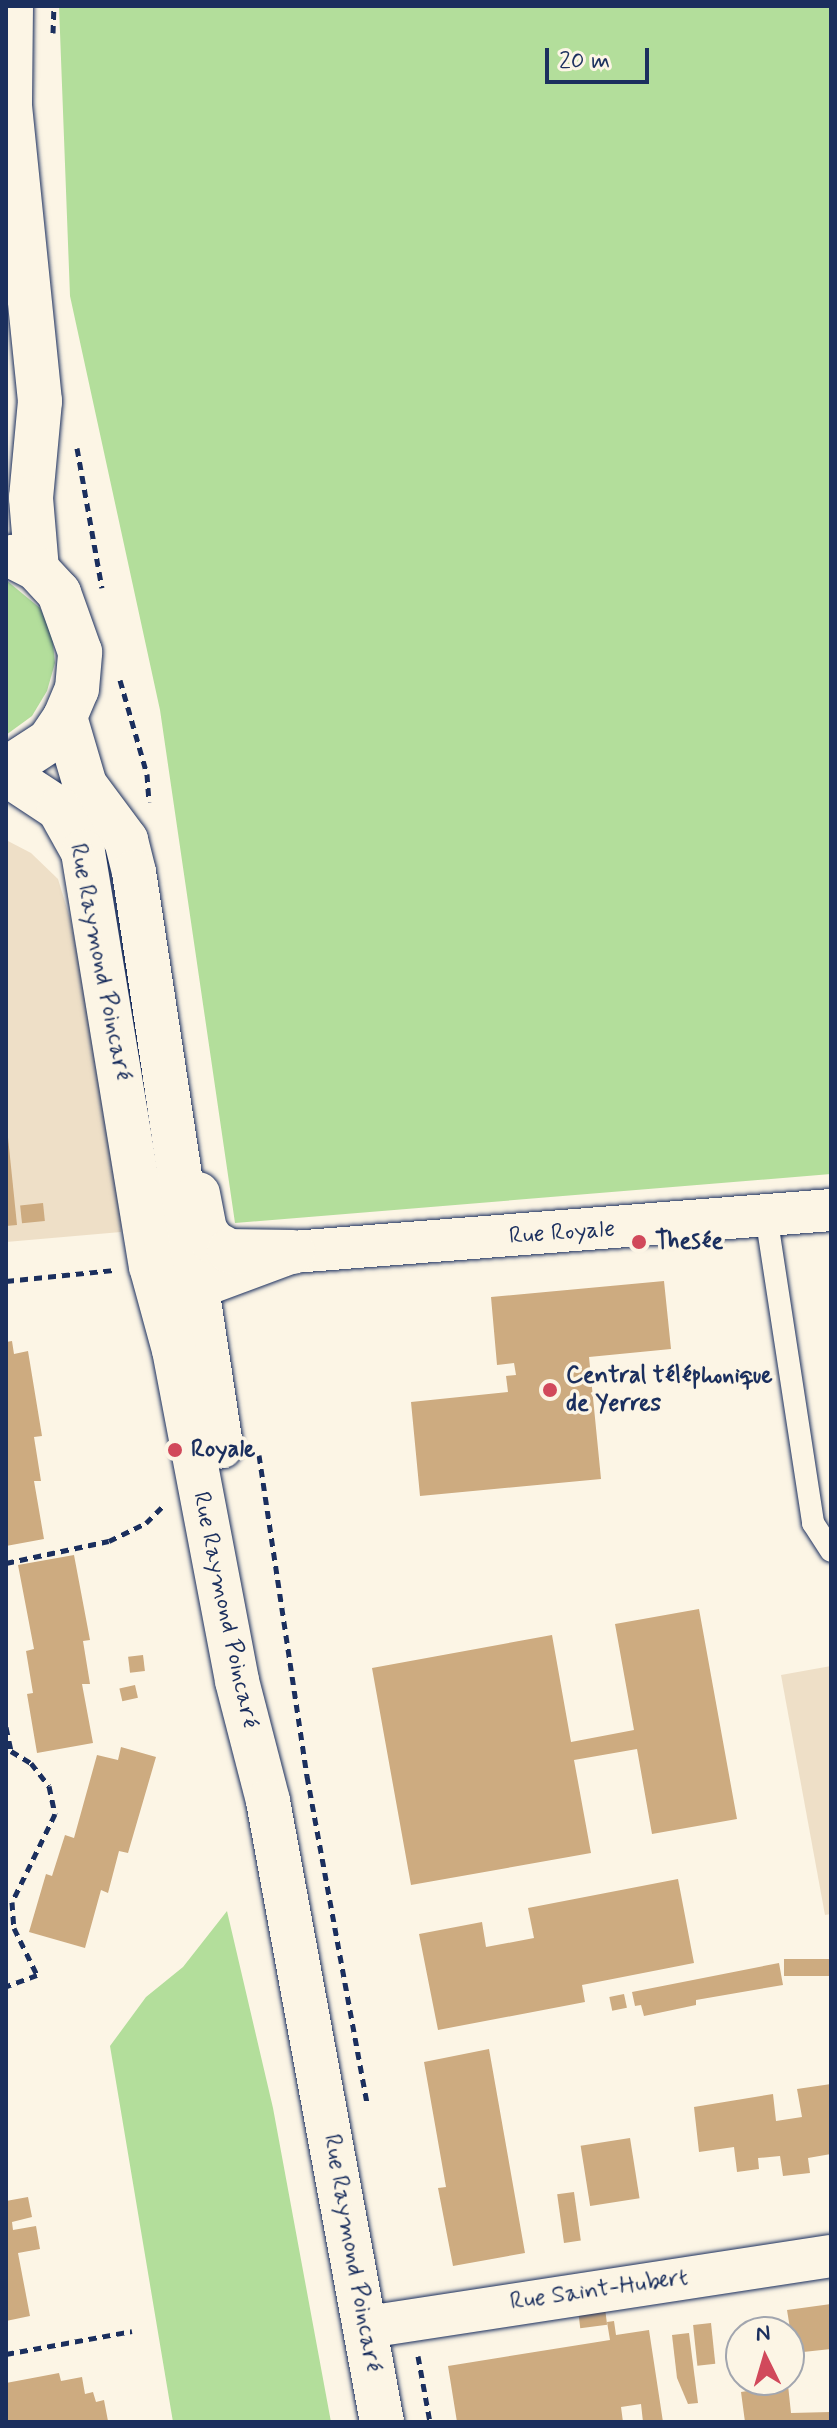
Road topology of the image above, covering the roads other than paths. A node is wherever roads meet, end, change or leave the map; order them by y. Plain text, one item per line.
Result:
1 (11, 6) edge
2 (22, 561) edge
3 (65, 717) junction
4 (6, 771) edge
5 (160, 1058) junction
6 (140, 1182) junction
7 (831, 1210) edge
8 (766, 1215) junction
9 (293, 1252) junction
10 (196, 1288) junction
11 (831, 1551) edge
12 (268, 1801) junction
13 (831, 2256) edge
14 (367, 2327) junction
15 (382, 2422) edge

1 - 2 main road
2 - 3 main road
3 - 4 main road
3 - 5 main road, Rue Raymond Poincaré
4 - 6 main road, Rue Raymond Poincaré
5 - 9 main road, Rue Raymond Poincaré
5 - 10 main road, Rue Raymond Poincaré
6 - 10 main road, Rue Raymond Poincaré
6 - 12 main road, Rue Raymond Poincaré
7 - 8 street, Rue Royale
8 - 9 street, Rue Royale
8 - 11 lane
9 - 10 street, Rue Royale
10 - 12 main road, Rue Raymond Poincaré
12 - 14 main road, Rue Raymond Poincaré
13 - 14 street, Rue Saint-Hubert
14 - 15 main road, Rue Raymond Poincaré

